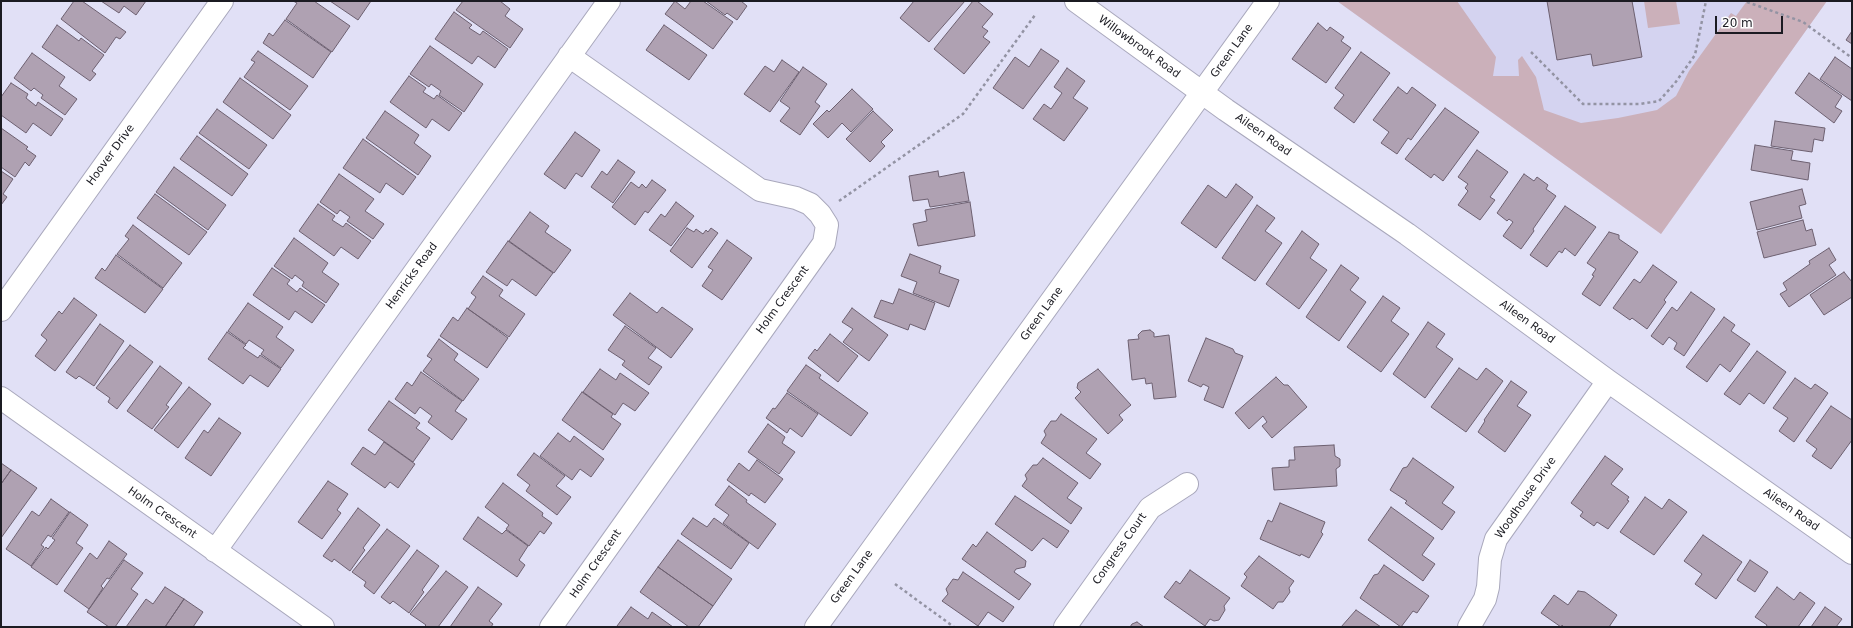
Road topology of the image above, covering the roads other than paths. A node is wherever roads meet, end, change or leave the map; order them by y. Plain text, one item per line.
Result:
1 (222, 1) edge
2 (608, 1) edge
3 (1076, 1) edge
4 (1268, 1) edge
5 (569, 56) junction
6 (1202, 92) junction
7 (1, 310) edge
8 (1608, 381) junction
9 (1, 398) edge
10 (1187, 484) dead end
11 (215, 551) junction
12 (1852, 553) edge
13 (323, 627) edge
14 (551, 627) edge
15 (816, 627) edge
16 (1065, 627) edge
17 (1470, 627) edge

1 - 7 street, Hoover Drive
2 - 5 street, Henricks Road
3 - 6 street, Willowbrook Road
4 - 6 street, Green Lane
5 - 11 street, Henricks Road
5 - 14 street, Holm Crescent
6 - 8 street, Aileen Road
6 - 15 street, Green Lane
8 - 12 street, Aileen Road
8 - 17 street, Woodhouse Drive
9 - 11 street, Holm Crescent
10 - 16 street, Congress Court
11 - 13 street, Holm Crescent

